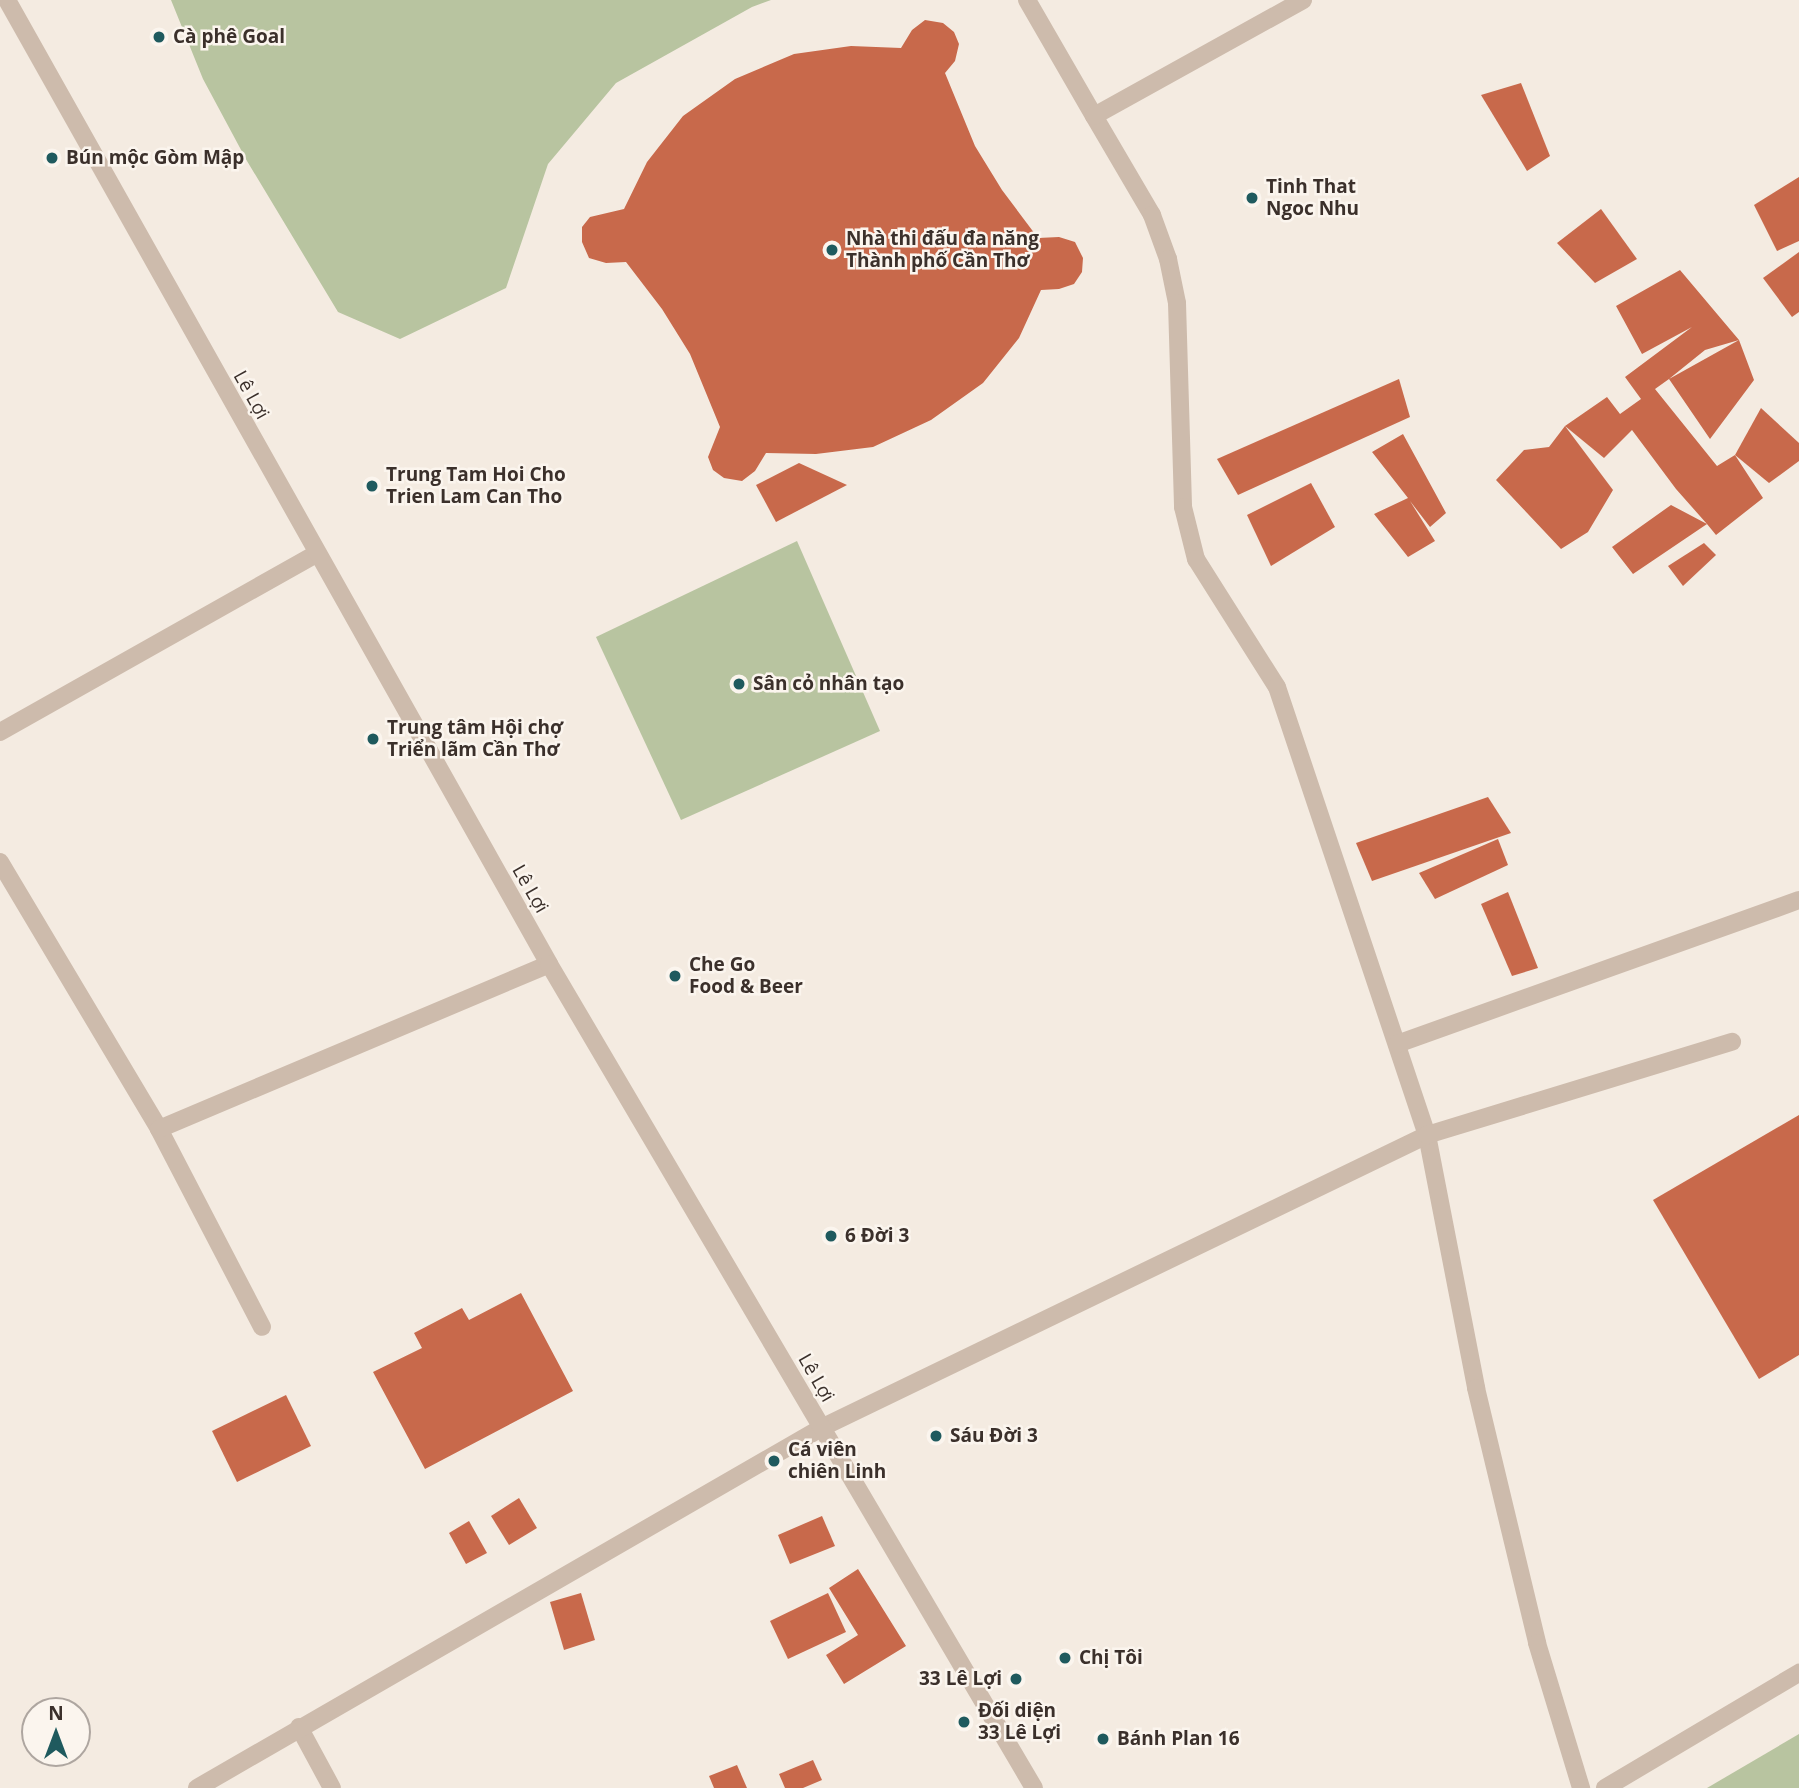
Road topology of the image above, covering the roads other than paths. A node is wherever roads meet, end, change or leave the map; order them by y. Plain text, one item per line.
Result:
1 (7, 0) edge
2 (1027, 0) edge
3 (1303, 0) edge
4 (1094, 116) junction
5 (316, 554) junction
6 (0, 732) edge
7 (0, 862) edge
8 (1799, 900) edge
9 (549, 964) junction
10 (1732, 1042) dead end
11 (1397, 1044) junction
12 (159, 1129) junction
13 (1427, 1135) junction
14 (262, 1327) dead end
15 (821, 1428) junction
16 (1799, 1673) edge
17 (299, 1727) junction
18 (197, 1788) edge
19 (332, 1788) edge
20 (1034, 1788) edge
21 (1581, 1788) edge
22 (1605, 1788) edge

1 - 5 street, Lê Lợi
2 - 4 street
3 - 4 street
4 - 11 street
5 - 6 street
5 - 9 street, Lê Lợi
7 - 12 street
8 - 11 street
9 - 12 street
9 - 15 street, Lê Lợi
10 - 13 street
11 - 13 street
12 - 14 street
13 - 15 street
13 - 21 street
15 - 17 street
15 - 20 street, Lê Lợi
16 - 22 street
17 - 18 street
17 - 19 street

